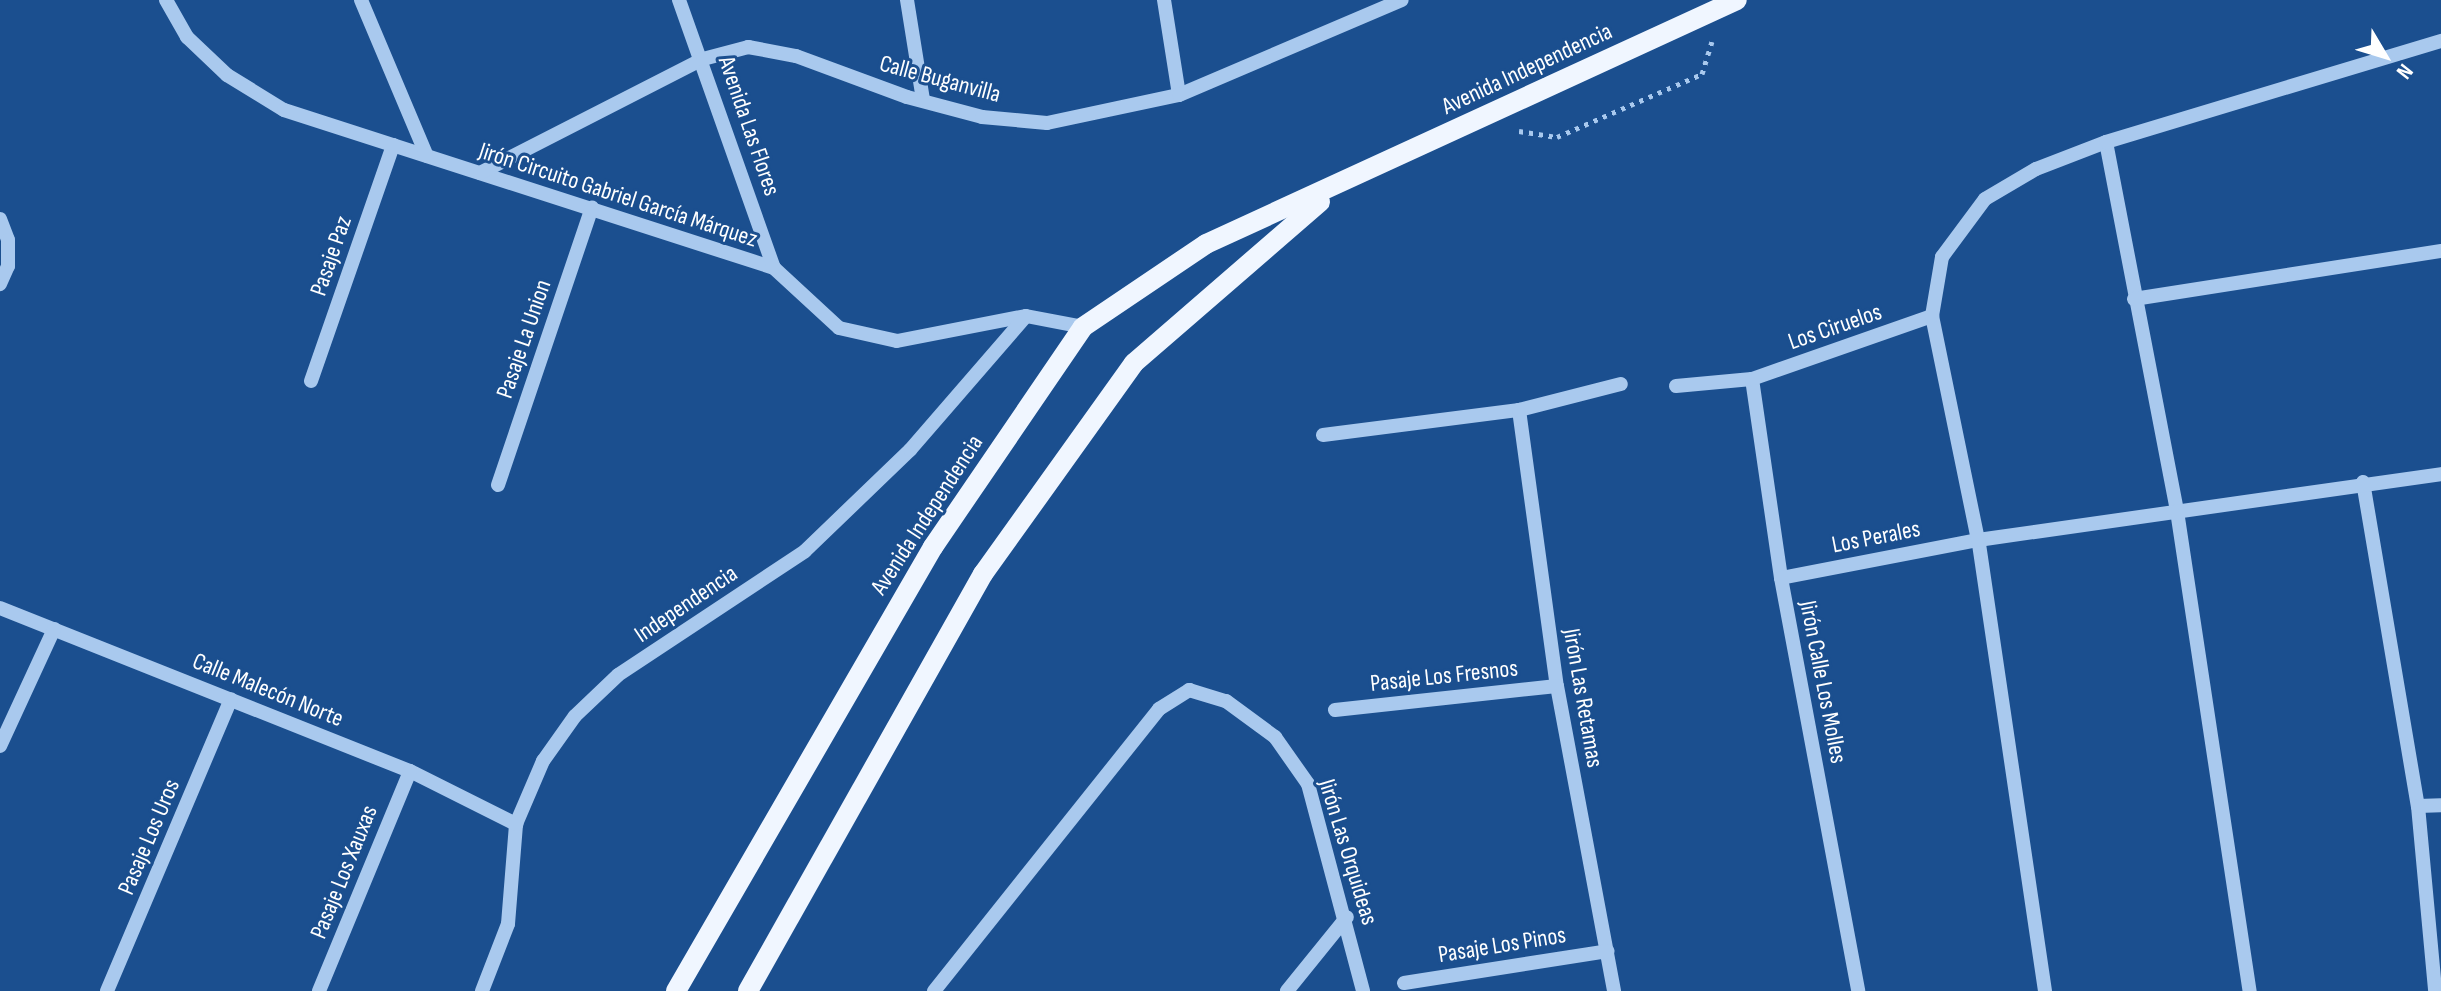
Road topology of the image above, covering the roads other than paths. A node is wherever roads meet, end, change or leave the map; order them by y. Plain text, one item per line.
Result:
1 (166, 0) edge
2 (361, 0) edge
3 (679, 0) edge
4 (907, 0) edge
5 (1164, 0) edge
6 (1402, 0) edge
7 (1730, 3) edge
8 (2441, 41) edge
9 (703, 59) junction
10 (1179, 95) junction
11 (923, 100) junction
12 (2106, 142) junction
13 (393, 145) junction
14 (427, 156) junction
15 (480, 173) junction
16 (1340, 186) junction
17 (592, 208) junction
18 (0, 219) edge
19 (2441, 251) edge
20 (774, 268) junction
21 (0, 284) edge
22 (2134, 299) junction
23 (1026, 316) junction
24 (1932, 316) junction
25 (1083, 327) junction
26 (1752, 379) junction
27 (311, 381) dead end
28 (1621, 384) dead end
29 (1676, 386) dead end
30 (1519, 410) junction
31 (1323, 435) dead end
32 (2441, 474) edge
33 (2363, 482) junction
34 (498, 485) dead end
35 (2177, 511) junction
36 (1978, 540) junction
37 (1781, 578) junction
38 (0, 608) edge
39 (54, 629) junction
40 (1557, 686) junction
41 (231, 699) junction
42 (1335, 710) dead end
43 (0, 746) edge
44 (410, 771) junction
45 (2441, 805) edge
46 (2418, 806) junction
47 (516, 824) junction
48 (1347, 917) junction
49 (1608, 951) junction
50 (1404, 983) dead end
51 (107, 991) edge
52 (319, 991) edge
53 (482, 991) edge
54 (676, 991) edge
55 (748, 991) edge
56 (934, 991) edge
57 (1287, 991) edge
58 (1363, 991) edge
59 (1614, 991) edge
60 (1858, 991) edge
61 (2045, 991) edge
62 (2250, 991) edge
63 (2435, 991) edge

1 - 13 street, Jirón Circuito Gabriel García Márquez
2 - 14 street
3 - 9 street, Avenida Las Flores
4 - 11 street
5 - 10 street
6 - 10 street, Calle Buganvilla
7 - 16 main road, Avenida Independencia
8 - 12 street
9 - 11 street, Calle Buganvilla
9 - 15 street, Calle Buganvilla
9 - 20 street, Avenida Las Flores
10 - 11 street, Calle Buganvilla
12 - 22 street
12 - 24 street
13 - 14 street, Jirón Circuito Gabriel García Márquez
13 - 27 street, Pasaje Paz
14 - 15 street, Jirón Circuito Gabriel García Márquez
15 - 17 street, Jirón Circuito Gabriel García Márquez
16 - 25 main road, Avenida Independencia
16 - 55 main road, Avenida Independencia
17 - 20 street, Jirón Circuito Gabriel García Márquez
17 - 34 street, Pasaje La Union
18 - 21 street
19 - 22 street
20 - 23 street, Jirón Circuito Gabriel García Márquez
22 - 35 street
23 - 25 street, Jirón Circuito Gabriel García Márquez
23 - 47 street, Independencia
24 - 26 street, Los Ciruelos
24 - 36 street
25 - 54 main road, Avenida Independencia
26 - 29 street, Los Ciruelos
26 - 37 street, Jirón Calle Los Molles
28 - 30 street
30 - 31 street
30 - 40 street, Jirón Las Retamas
32 - 33 street, Los Perales
33 - 35 street, Los Perales
33 - 46 street
35 - 36 street, Los Perales
35 - 62 street
36 - 37 street, Los Perales
36 - 61 street
37 - 60 street, Jirón Calle Los Molles
38 - 39 street, Calle Malecón Norte
39 - 41 street, Calle Malecón Norte
39 - 43 street
40 - 42 street, Pasaje Los Fresnos
40 - 49 street, Jirón Las Retamas
41 - 44 street, Calle Malecón Norte
41 - 51 street, Pasaje Los Uros
44 - 47 street, Calle Malecón Norte
44 - 52 street, Pasaje Los Xauxas
45 - 46 street
46 - 63 street
47 - 53 street, Independencia
48 - 56 street, Jirón Las Orquideas
48 - 57 street
48 - 58 street, Jirón Las Orquideas
49 - 50 street, Pasaje Los Pinos
49 - 59 street, Jirón Las Retamas

